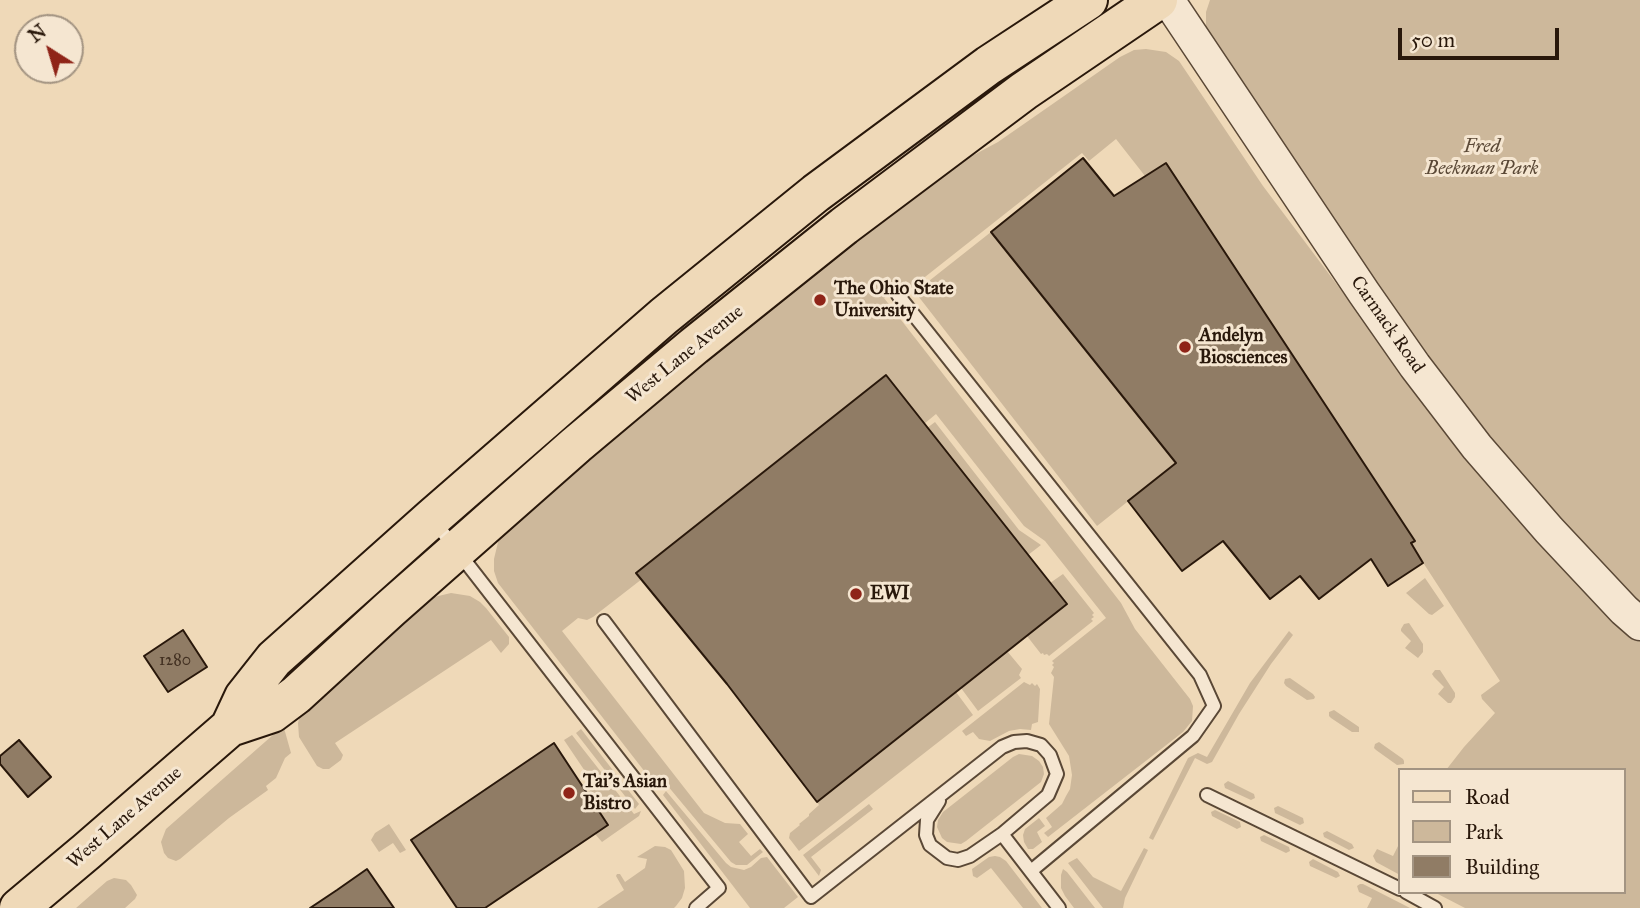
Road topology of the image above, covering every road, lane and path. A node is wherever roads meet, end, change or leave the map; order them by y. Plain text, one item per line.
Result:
1 (1088, 0) edge
2 (1158, 0) edge
3 (1168, 0) edge
4 (898, 295) dead end
5 (432, 517) junction
6 (458, 550) junction
7 (604, 621) dead end
8 (1640, 624) edge
9 (230, 727) junction
10 (946, 791) junction
11 (1208, 795) dead end
12 (1002, 834) junction
13 (1031, 871) junction
14 (1398, 888) edge
15 (1410, 894) edge
16 (19, 908) edge
17 (696, 908) edge
18 (1059, 908) edge
19 (1435, 908) edge

1 - 5 main road, West Lane Avenue
2 - 6 main road, West Lane Avenue
3 - 8 street, Carmack Road
4 - 13 lane
5 - 6 lane
5 - 9 main road, West Lane Avenue
6 - 9 main road, West Lane Avenue
6 - 17 lane
7 - 10 lane
9 - 16 main road, West Lane Avenue
10 - 12 lane
10 - 12 lane
11 - 14 lane
12 - 13 lane
13 - 18 lane
15 - 19 lane

